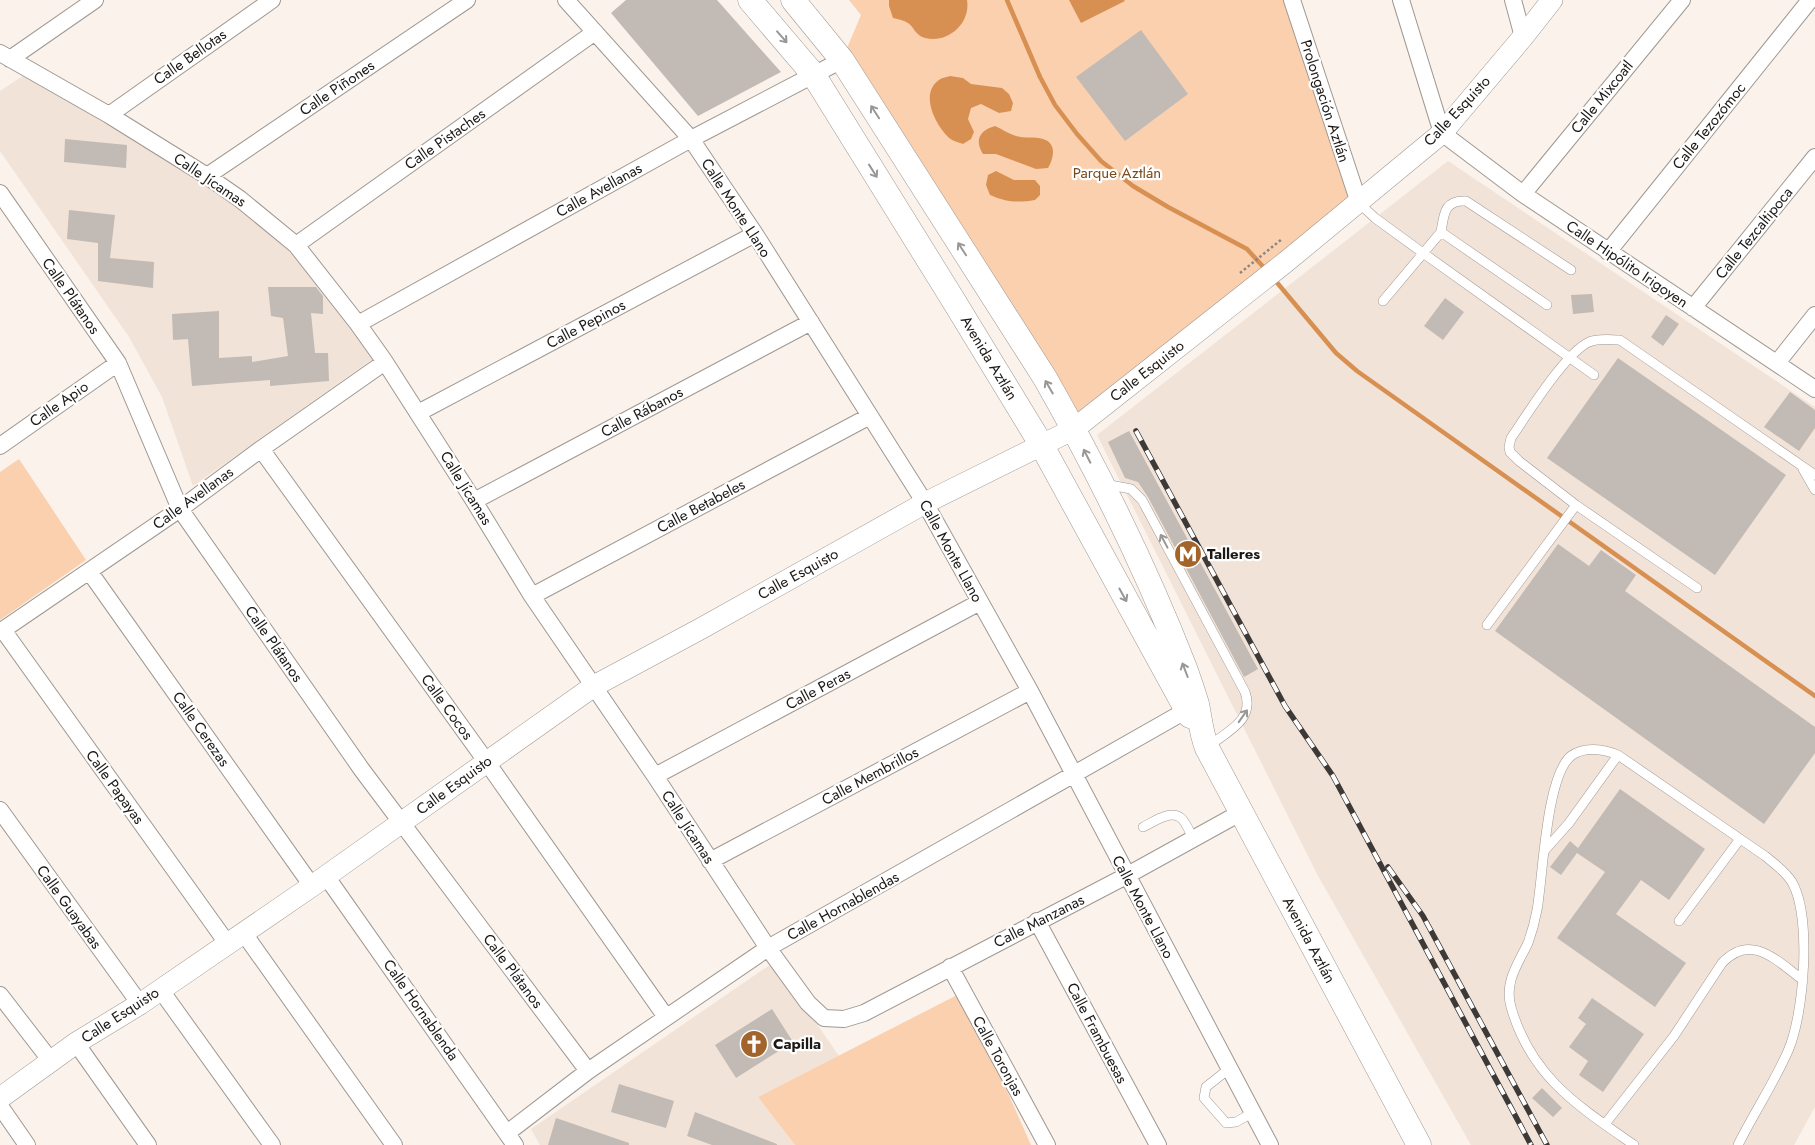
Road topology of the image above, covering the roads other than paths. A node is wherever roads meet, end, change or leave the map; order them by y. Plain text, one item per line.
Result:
1 (95, 0) edge
2 (272, 0) edge
3 (467, 0) edge
4 (566, 0) edge
5 (750, 0) edge
6 (793, 0) edge
7 (1292, 0) edge
8 (1400, 0) edge
9 (1513, 0) edge
10 (1552, 0) edge
11 (1682, 0) edge
12 (1810, 0) edge
13 (595, 32) junction
14 (1523, 37) junction
15 (5, 56) edge
16 (842, 60) junction
17 (813, 74) junction
18 (109, 115) junction
19 (1442, 132) junction
20 (691, 139) junction
21 (1815, 157) edge
22 (207, 176) junction
23 (0, 193) edge
24 (1523, 194) junction
25 (1359, 203) junction
26 (1441, 232) junction
27 (755, 234) junction
28 (296, 245) junction
29 (1608, 252) junction
30 (1422, 253) junction
31 (1571, 270) dead end
32 (1384, 301) dead end
33 (1547, 305) dead end
34 (1693, 308) junction
35 (1815, 315) edge
36 (811, 322) junction
37 (358, 324) junction
38 (1568, 357) junction
39 (385, 362) junction
40 (118, 363) junction
41 (1777, 363) junction
42 (1594, 375) dead end
43 (1815, 389) edge
44 (418, 413) junction
45 (870, 416) junction
46 (1057, 437) junction
47 (2, 440) edge
48 (261, 448) junction
49 (1802, 466) junction
50 (1815, 475) edge
51 (1102, 483) junction
52 (1815, 490) edge
53 (474, 501) junction
54 (925, 502) junction
55 (1576, 505) junction
56 (180, 509) junction
57 (89, 571) junction
58 (1697, 588) dead end
59 (532, 596) junction
60 (1158, 601) junction
61 (980, 602) junction
62 (1487, 625) dead end
63 (1, 631) edge
64 (594, 686) junction
65 (1030, 691) junction
66 (1192, 708) junction
67 (1204, 741) junction
68 (1618, 755) junction
69 (486, 762) junction
70 (1074, 775) junction
71 (655, 776) junction
72 (0, 810) edge
73 (1240, 813) junction
74 (402, 822) junction
75 (1143, 827) dead end
76 (1193, 838) junction
77 (1740, 839) junction
78 (1544, 851) junction
79 (710, 861) junction
80 (1126, 876) junction
81 (319, 881) junction
82 (1037, 921) junction
83 (1679, 921) dead end
84 (235, 938) junction
85 (768, 948) junction
86 (950, 967) junction
87 (1803, 980) junction
88 (160, 989) junction
89 (0, 995) edge
90 (140, 1004) junction
91 (666, 1017) junction
92 (834, 1019) joint
93 (76, 1043) junction
94 (51, 1060) junction
95 (1230, 1068) junction
96 (588, 1071) junction
97 (0, 1098) edge
98 (0, 1106) edge
99 (1252, 1113) junction
100 (1605, 1124) junction
101 (511, 1139) edge
102 (27, 1145) edge
103 (148, 1145) edge
104 (272, 1145) edge
105 (394, 1145) edge
106 (1047, 1145) edge
107 (1158, 1145) edge
108 (1270, 1145) edge
109 (1419, 1145) edge
110 (1634, 1145) edge
111 (1738, 1145) edge

1 - 15 street
2 - 18 street, Calle Bellotas
3 - 22 street, Calle Piñones
4 - 13 street, Calle Monte Llano
5 -> 17 main road, Avenida Aztlán
6 - 16 main road, Avenida Aztlán
7 - 25 street, Prolongación Aztlán
8 - 19 street
9 - 14 street
10 - 14 street, Calle Esquisto
11 - 24 street, Calle Mixcoatl
12 - 29 street, Calle Tezozómoc
13 - 20 street, Calle Monte Llano
13 - 28 street, Calle Pistaches
14 - 19 street, Calle Esquisto
15 - 18 street, Calle Jícamas
16 - 17 street, Calle Avellanas
46 -> 16 main road, Avenida Aztlán
17 - 20 street, Calle Avellanas
17 -> 46 main road, Avenida Aztlán
18 - 22 street, Calle Jícamas
19 - 24 street, Calle Hipólito Irigoyen
19 - 25 street, Calle Esquisto
20 - 27 street, Calle Monte Llano
20 - 37 street, Calle Avellanas
21 - 34 street, Calle Tezcaltipoca
22 - 28 street, Calle Jícamas
23 - 40 street, Calle Plátanos
24 - 29 street, Calle Hipólito Irigoyen
25 - 30 lane
25 - 46 street, Calle Esquisto
26 - 30 lane
26 - 31 lane
26 - 33 lane
27 - 36 street, Calle Monte Llano
27 - 44 street, Calle Pepinos
28 - 37 street, Calle Jícamas
29 - 34 street, Calle Hipólito Irigoyen
30 - 32 lane
30 - 38 lane
34 - 41 street, Calle Hipólito Irigoyen
35 - 41 street
36 - 45 street, Calle Monte Llano
36 - 53 street, Calle Rábanos
37 - 39 street, Calle Jícamas
38 - 42 lane
38 - 49 lane
38 - 55 lane
39 - 44 street, Calle Jícamas
39 - 48 street, Calle Avellanas
40 - 47 street, Calle Apio
40 - 56 street, Calle Plátanos
41 - 43 street, Calle Hipólito Irigoyen
44 - 53 street, Calle Jícamas
45 - 54 street, Calle Monte Llano
45 - 59 street, Calle Betabeles
51 -> 46 main road, Avenida Aztlán
46 - 54 street, Calle Esquisto
46 - 60 main road
46 -> 66 main road, Avenida Aztlán
48 - 56 street, Calle Avellanas
48 - 69 street, Calle Cocos
49 - 50 lane
49 - 52 lane
51 - 60 main road, Avenida Aztlán
67 -> 51 lane
53 - 59 street, Calle Jícamas
54 - 61 street, Calle Monte Llano
54 - 64 street, Calle Esquisto
55 - 58 lane
55 - 62 lane
56 - 57 street, Calle Avellanas
56 - 74 street, Calle Plátanos
57 - 63 street, Calle Avellanas
57 - 81 street, Calle Cerezas
59 - 64 street, Calle Jícamas
66 -> 60 main road, Avenida Aztlán
61 - 65 street, Calle Monte Llano
61 - 71 street, Calle Peras
63 - 84 street, Calle Papayas
64 - 69 street, Calle Esquisto
64 - 71 street, Calle Jícamas
65 - 70 street, Calle Monte Llano
65 - 79 street, Calle Membrillos
66 - 67 main road, Avenida Aztlán
66 - 70 street, Calle Hornablendas
67 - 73 main road, Avenida Aztlán
68 - 77 lane
68 - 78 lane
68 - 78 lane
69 - 74 street, Calle Esquisto
69 - 91 street, Calle Cocos
70 - 80 street, Calle Monte Llano
70 - 85 street, Calle Hornablendas
71 - 79 street, Calle Jícamas
72 - 90 street, Calle Guayabas
73 - 76 street, Calle Manzanas
73 - 109 main road, Avenida Aztlán
74 - 81 street, Calle Esquisto
74 - 96 street, Calle Plátanos
75 - 76 lane
76 - 80 street, Calle Manzanas
77 - 83 lane
77 - 87 lane
78 - 100 lane
79 - 85 street, Calle Jícamas
80 - 82 street, Calle Manzanas
80 - 95 street, Calle Monte Llano
81 - 84 street, Calle Esquisto
81 - 101 street, Calle Hornablenda
82 - 86 street, Calle Manzanas
82 - 107 street, Calle Frambuesas
84 - 88 street, Calle Esquisto
84 - 105 street, Calle Papayas
85 - 91 street, Calle Hornablendas
85 - 92 street, Calle Jícamas
86 - 92 street, Calle Manzanas
86 - 106 street, Calle Toronjas
87 - 100 lane
87 - 111 lane
88 - 90 street, Calle Esquisto
88 - 104 street
89 - 94 street
90 - 93 street, Calle Esquisto
91 - 96 street, Calle Hornablendas
93 - 94 street, Calle Esquisto
93 - 103 street
94 - 97 street, Calle Esquisto
95 - 99 street, Calle Monte Llano
95 - 99 lane
96 - 101 street, Calle Hornablendas
98 - 102 street
99 - 108 street, Calle Monte Llano
100 - 110 lane

